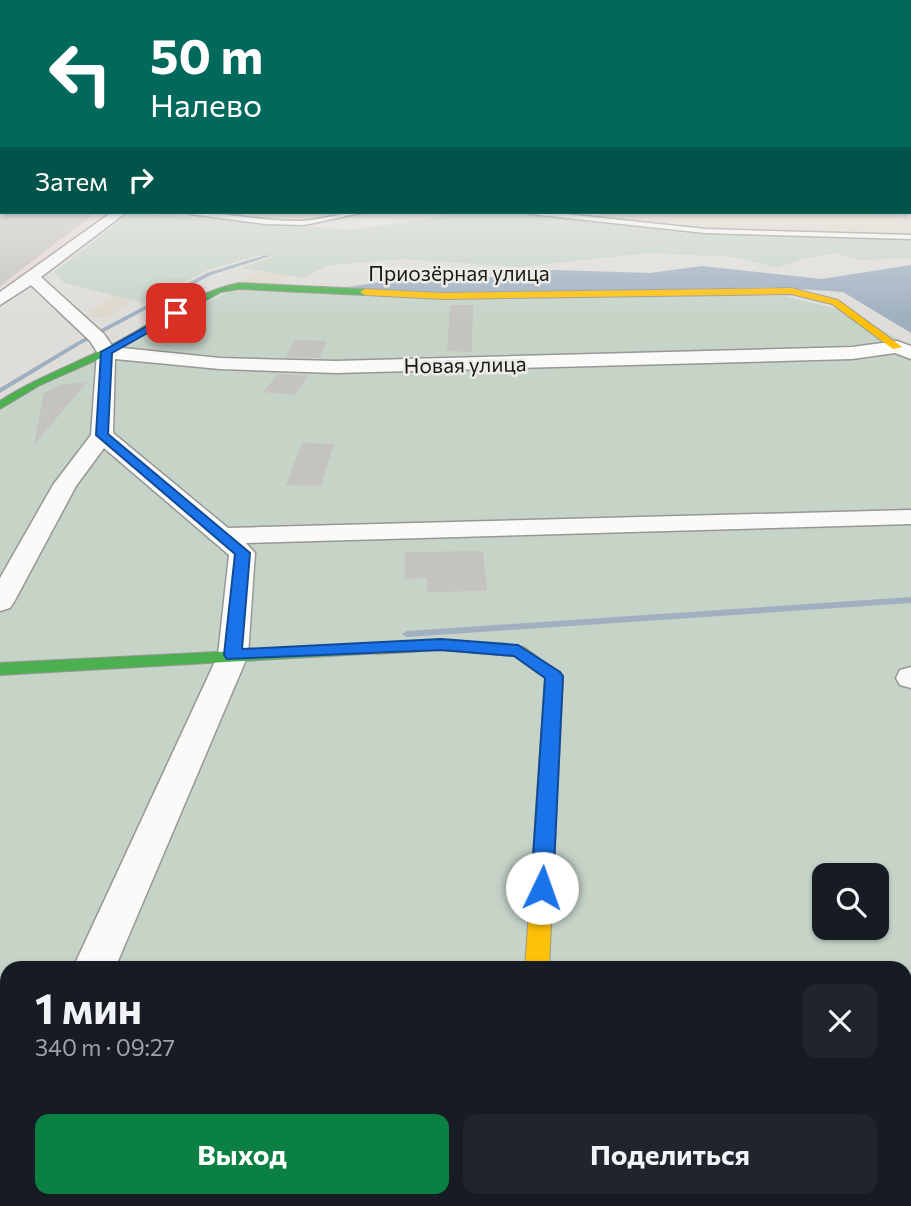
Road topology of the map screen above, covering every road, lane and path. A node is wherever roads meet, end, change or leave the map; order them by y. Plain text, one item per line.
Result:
1 (117, 214) edge
2 (205, 214) edge
3 (352, 214) edge
4 (548, 214) edge
5 (911, 237) edge
6 (31, 277) junction
7 (0, 300) edge
8 (904, 350) edge
9 (106, 352) junction
10 (0, 406) edge
11 (102, 435) junction
12 (911, 517) edge
13 (225, 536) junction
14 (0, 602) edge
15 (233, 655) junction
16 (0, 668) edge
17 (97, 961) edge
18 (537, 961) edge

1 - 6 street
2 - 3 lane
4 - 5 lane
6 - 7 street
6 - 9 street
8 - 9 street, Новая улица
8 - 9 street, Приозёрная улица
9 - 10 street, Приозёрная улица
9 - 11 street
11 - 13 street
11 - 14 street
12 - 13 street
13 - 15 street
15 - 16 street
15 - 17 street
15 - 18 street

